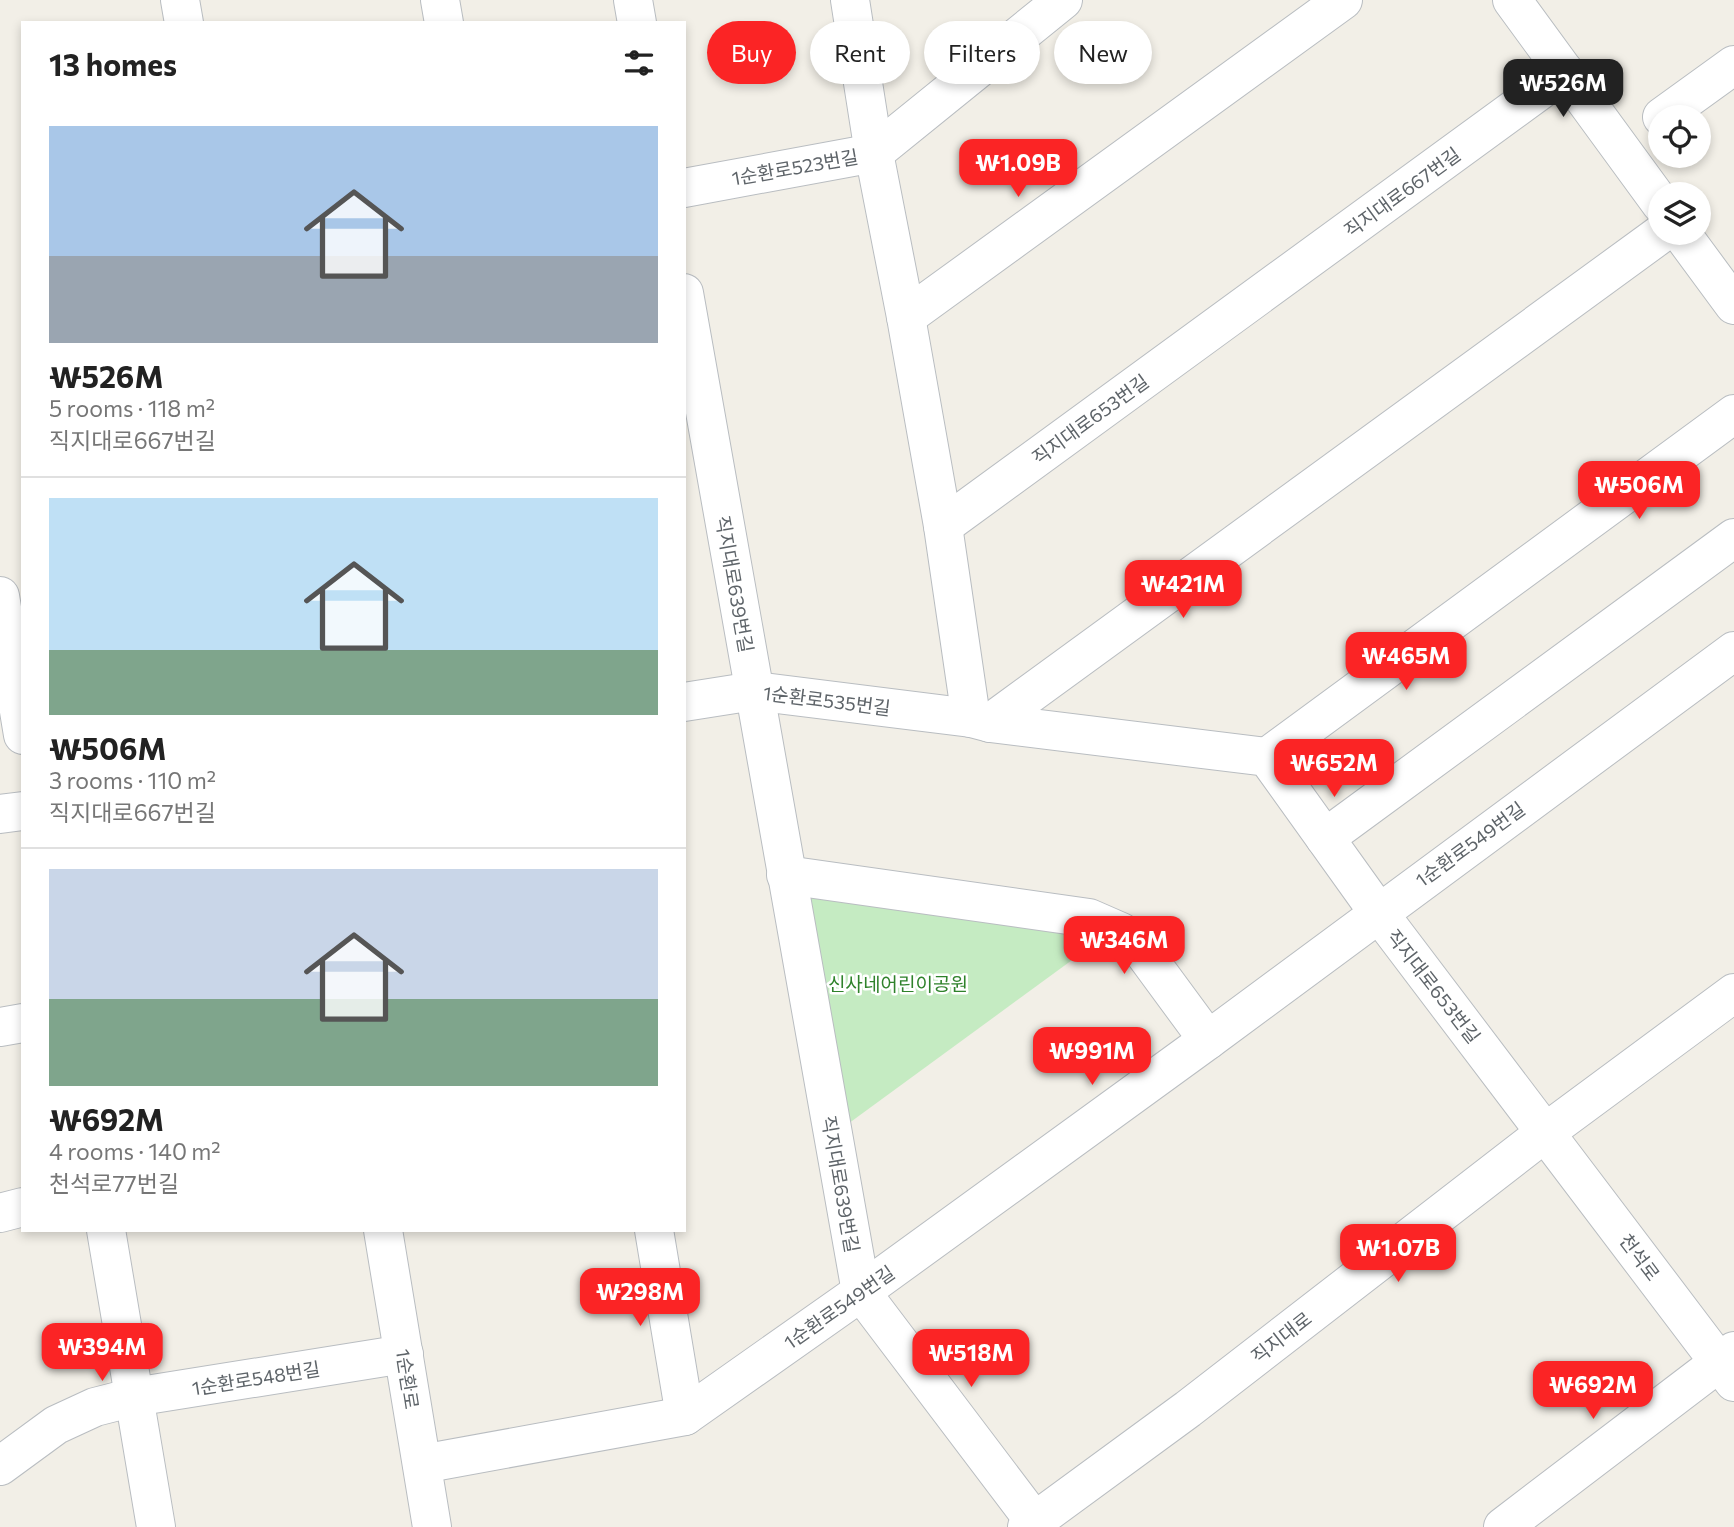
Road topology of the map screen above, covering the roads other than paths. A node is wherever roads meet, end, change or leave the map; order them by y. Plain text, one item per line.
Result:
1 (180, 0) edge
2 (440, 0) edge
3 (633, 0) edge
4 (850, 0) edge
5 (1063, 0) edge
6 (1343, 0) edge
7 (1511, 0) edge
8 (1030, 13) edge
9 (184, 21) edge
10 (444, 21) edge
11 (637, 21) edge
12 (1734, 65) edge
13 (1566, 72) junction
14 (1679, 105) edge
15 (1648, 127) edge
16 (1621, 147) junction
17 (874, 153) junction
18 (1648, 185) edge
19 (686, 188) edge
20 (1648, 243) edge
21 (1690, 245) edge
22 (686, 304) edge
23 (1734, 305) edge
24 (1238, 312) joint
25 (906, 317) junction
26 (1734, 414) edge
27 (943, 526) junction
28 (1734, 538) edge
29 (0, 596) edge
30 (1734, 651) edge
31 (754, 691) junction
32 (686, 702) edge
33 (980, 721) junction
34 (21, 723) edge
35 (1267, 757) junction
36 (21, 811) edge
37 (0, 814) edge
38 (1325, 838) junction
39 (786, 875) junction
40 (1378, 912) junction
41 (1734, 993) edge
42 (21, 1023) edge
43 (0, 1027) edge
44 (1208, 1040) junction
45 (1546, 1132) junction
46 (21, 1208) edge
47 (0, 1213) edge
48 (106, 1232) edge
49 (383, 1232) edge
50 (654, 1232) edge
51 (860, 1292) junction
52 (404, 1354) junction
53 (1729, 1365) edge
54 (134, 1397) junction
55 (685, 1416) junction
56 (422, 1464) junction
57 (0, 1466) edge
58 (1524, 1521) edge
59 (1031, 1524) edge
60 (156, 1527) edge
61 (432, 1527) edge

1 - 9 street
2 - 10 street
3 - 11 street
4 - 17 street
5 - 8 street, 1순환로523번길
6 - 25 street
7 - 13 street
8 - 17 street, 1순환로523번길
12 - 14 street
13 - 16 street
13 - 24 street, 직지대로667번길
15 - 16 street
16 - 18 street
17 - 19 street, 1순환로523번길
17 - 25 street
20 - 33 street
21 - 23 street
22 - 31 street, 직지대로639번길
24 - 27 street, 직지대로653번길
25 - 27 street
26 - 35 street
27 - 33 street
28 - 38 street
29 - 34 street
30 - 40 street, 1순환로549번길
31 - 32 street, 1순환로535번길
31 - 33 street, 1순환로535번길
31 - 39 street, 직지대로639번길
33 - 35 street
35 - 38 street, 직지대로653번길
36 - 37 street
38 - 40 street, 직지대로653번길
39 - 44 street
39 - 51 street, 직지대로639번길
40 - 44 street, 1순환로549번길
40 - 45 street, 직지대로653번길
41 - 45 street, 직지대로
42 - 43 street
44 - 51 street, 1순환로549번길
45 - 53 street, 천석로
45 - 59 street, 직지대로
46 - 47 street
48 - 54 street
49 - 52 street, 1순환로
50 - 55 street
51 - 55 street, 1순환로549번길
51 - 59 street, 직지대로639번길
52 - 54 street, 1순환로548번길
52 - 56 street, 1순환로
53 - 58 street
54 - 57 street, 1순환로548번길
54 - 60 street
55 - 56 street, 1순환로549번길
56 - 61 street, 1순환로

